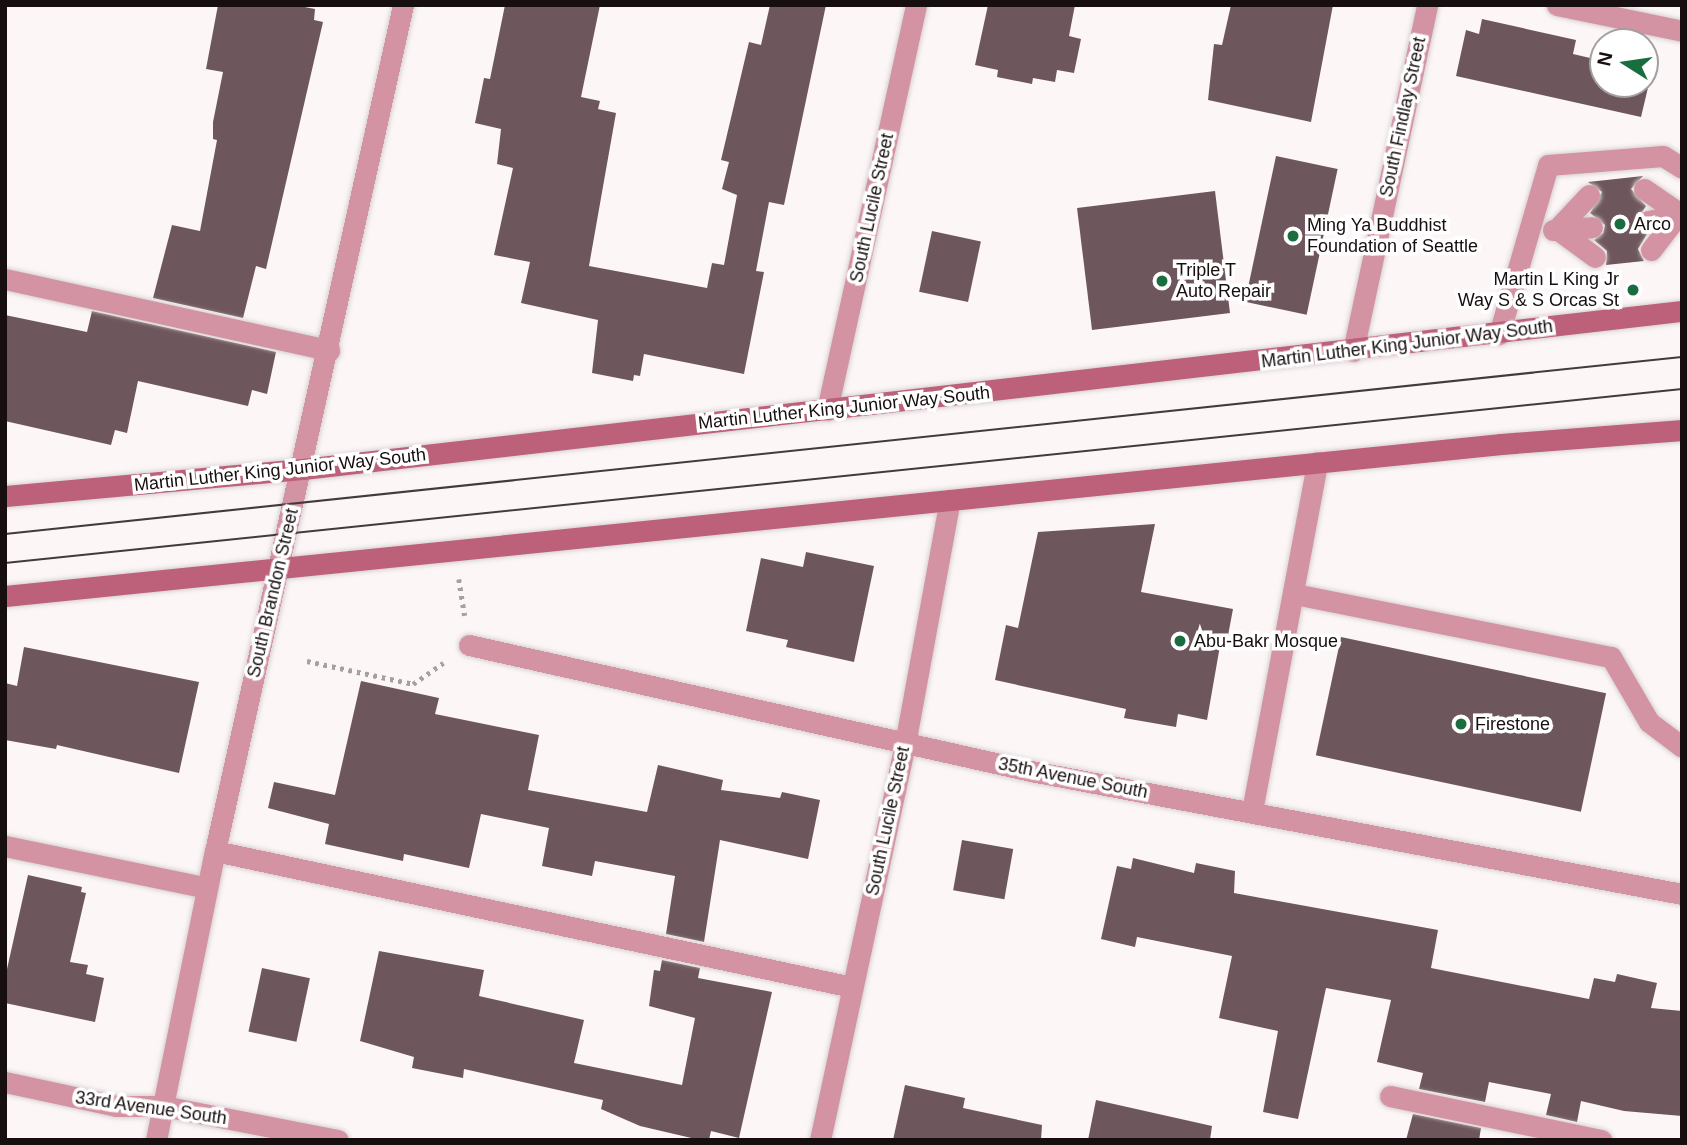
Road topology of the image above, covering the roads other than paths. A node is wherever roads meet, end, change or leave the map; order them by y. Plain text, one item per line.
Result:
1 (403, 5) edge
2 (916, 5) edge
3 (1427, 5) edge
4 (1557, 5) edge
5 (1682, 31) edge
6 (1682, 169) edge
7 (1644, 189) dead end
8 (1589, 195) dead end
9 (1680, 215) edge
10 (1648, 221) dead end
11 (1592, 227) dead end
12 (1557, 229) junction
13 (1527, 232) junction
14 (1651, 250) dead end
15 (1595, 257) dead end
16 (5, 279) edge
17 (1682, 311) edge
18 (1499, 334) junction
19 (329, 350) junction
20 (1353, 351) junction
21 (827, 410) junction
22 (1682, 430) edge
23 (1317, 463) junction
24 (303, 469) junction
25 (5, 496) edge
26 (950, 500) junction
27 (278, 568) junction
28 (1295, 594) junction
29 (5, 596) edge
30 (469, 645) road end
31 (905, 744) junction
32 (1682, 747) edge
33 (1252, 811) junction
34 (5, 846) edge
35 (215, 851) junction
36 (207, 888) junction
37 (1682, 894) edge
38 (852, 987) junction
39 (5, 1082) edge
40 (1390, 1096) dead end
41 (163, 1106) junction
42 (156, 1140) edge
43 (338, 1140) edge
44 (820, 1140) edge
45 (1601, 1140) edge

1 - 19 street, South Brandon Street
2 - 21 street, South Lucile Street
3 - 20 street, South Findlay Street
4 - 5 street
6 - 13 street
7 - 9 street
8 - 12 street
9 - 10 street
9 - 14 street
11 - 12 street
12 - 13 street
12 - 15 street
13 - 18 street
16 - 19 street
17 - 18 main road, Martin Luther King Junior Way South
18 - 20 main road, Martin Luther King Junior Way South
19 - 24 street, South Brandon Street
20 - 21 main road, Martin Luther King Junior Way South
21 - 24 main road, Martin Luther King Junior Way South
22 - 23 main road
23 - 26 main road
23 - 28 street
24 - 25 main road, Martin Luther King Junior Way South
24 - 27 street, South Brandon Street
26 - 27 main road
26 - 31 street, South Lucile Street
27 - 29 main road
27 - 35 street, South Brandon Street
28 - 32 street
28 - 33 street
30 - 31 street, 35th Avenue South
31 - 33 street, 35th Avenue South
31 - 38 street, South Lucile Street
33 - 37 street, 35th Avenue South
34 - 36 street
35 - 36 street, South Brandon Street
35 - 38 street
36 - 41 street, South Brandon Street
38 - 44 street, South Lucile Street
39 - 41 street, 33rd Avenue South
40 - 45 street
41 - 42 street, South Brandon Street
41 - 43 street, 33rd Avenue South

